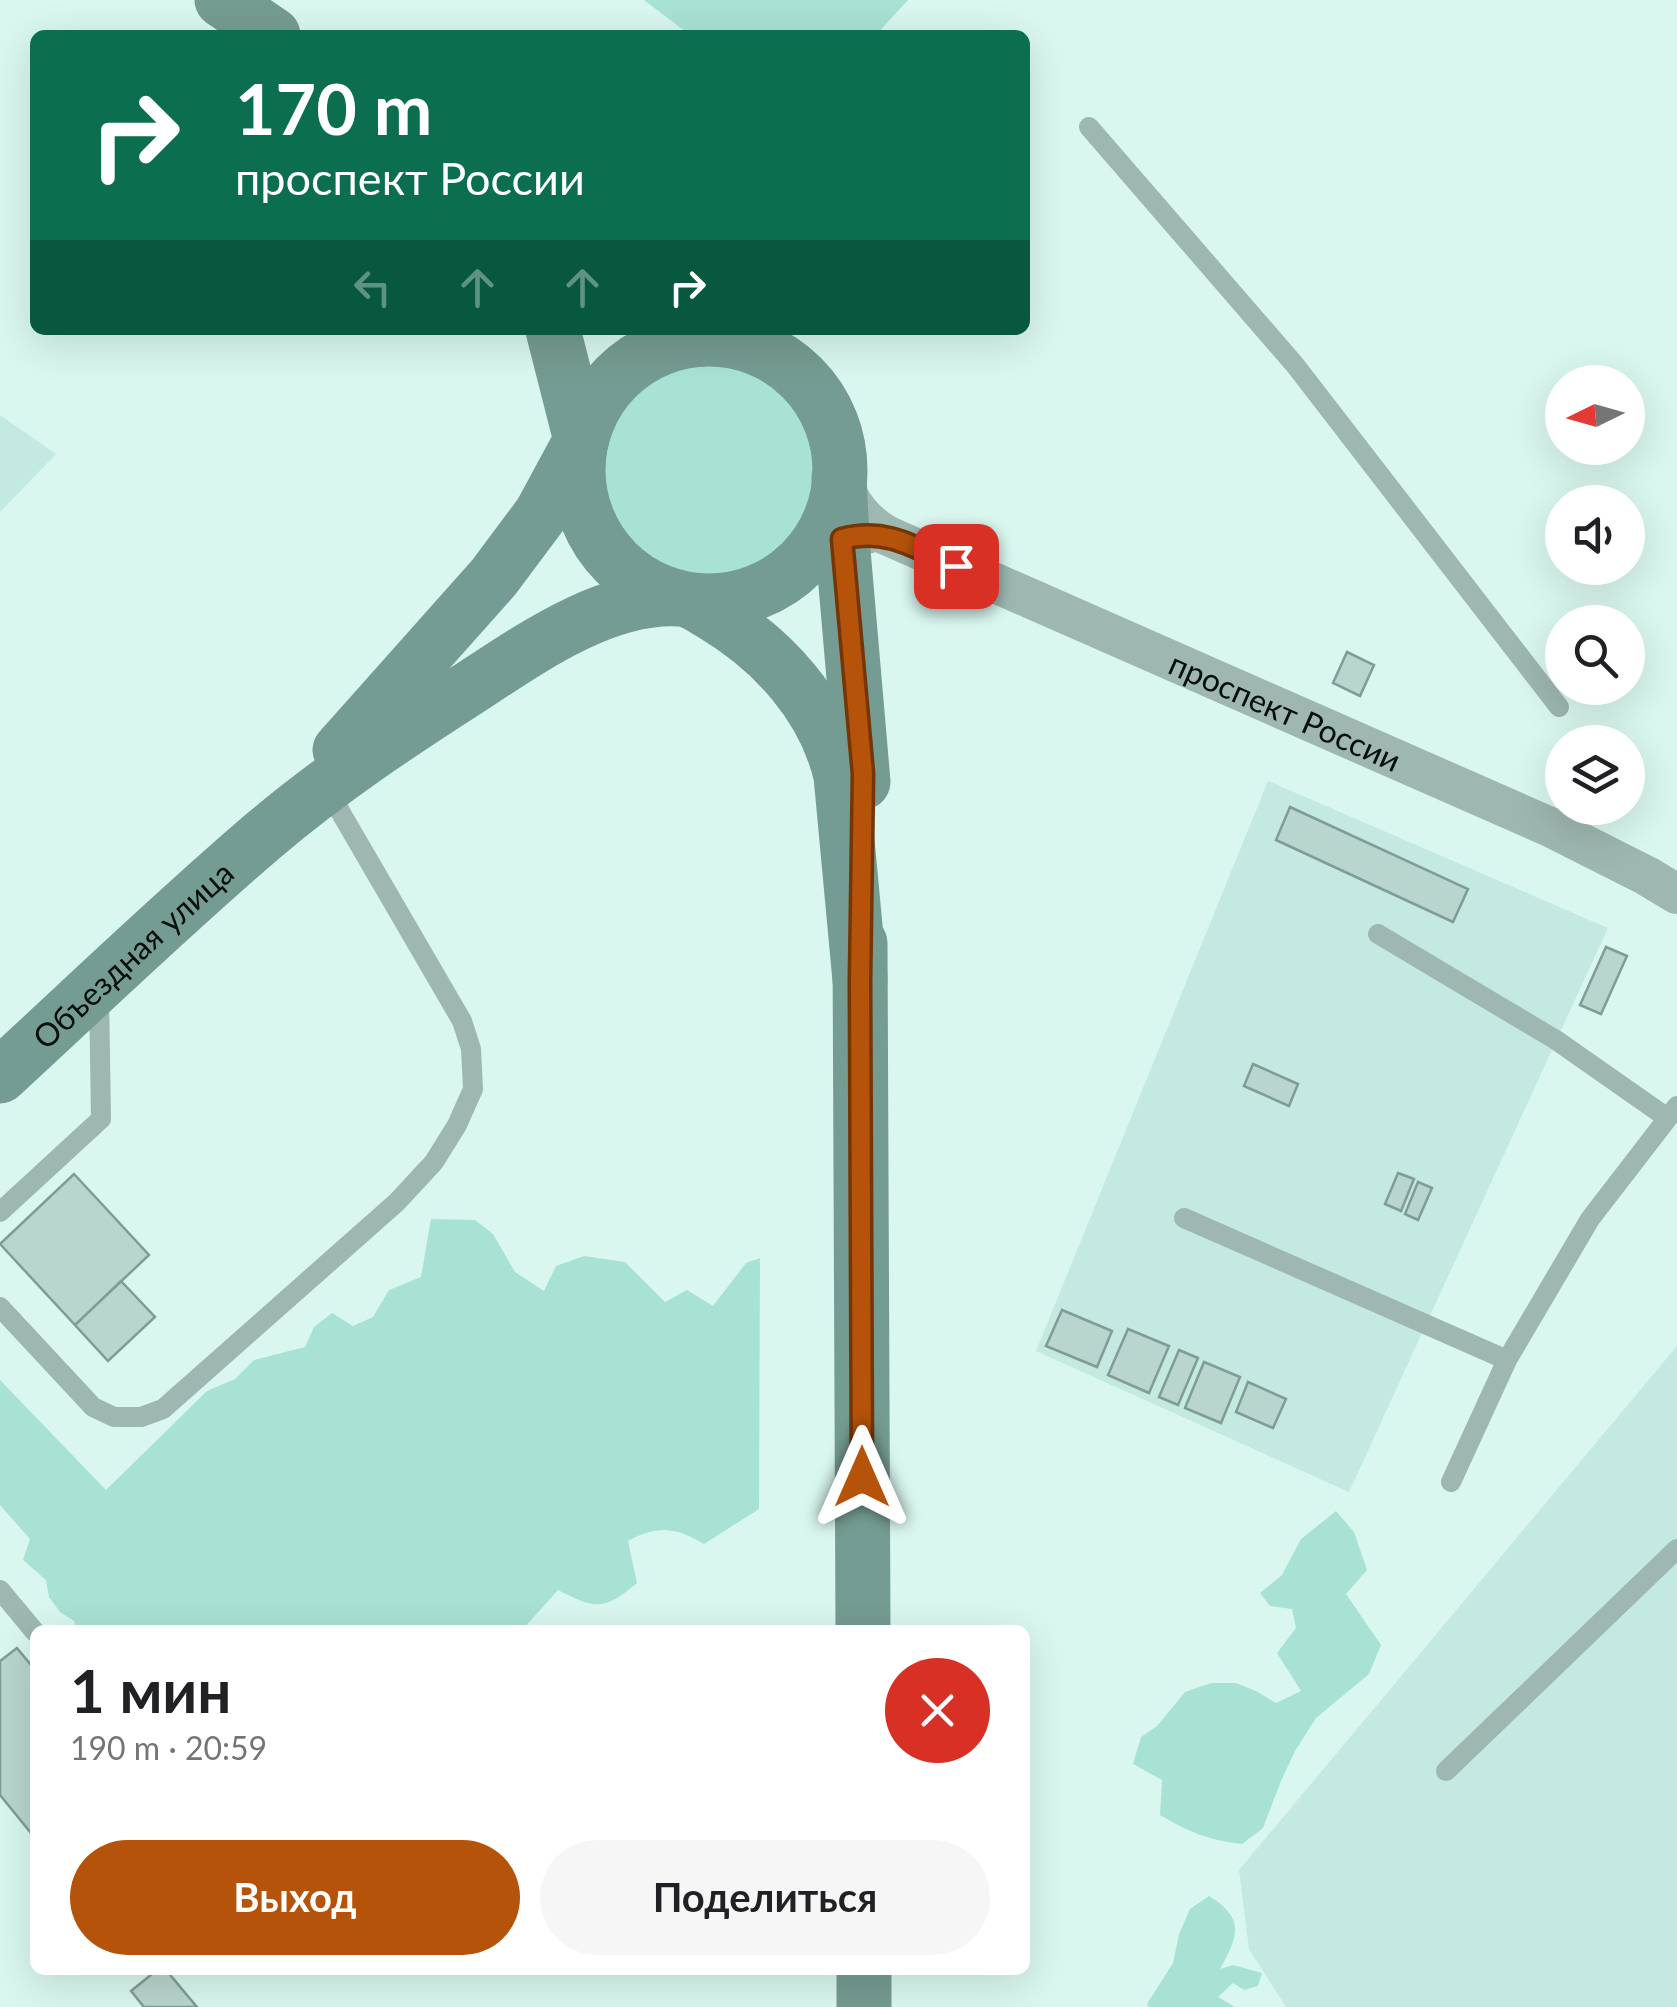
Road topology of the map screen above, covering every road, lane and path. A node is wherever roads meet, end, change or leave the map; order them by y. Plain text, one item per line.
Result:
1 (222, 0) edge
2 (266, 30) edge
3 (1089, 127) dead end
4 (553, 335) edge
5 (700, 335) edge
6 (718, 335) edge
7 (581, 440) junction
8 (839, 478) junction
9 (844, 545) junction
10 (682, 598) junction
11 (1559, 706) dead end
12 (326, 787) junction
13 (264, 835) junction
14 (1677, 894) edge
15 (1378, 934) dead end
16 (860, 980) junction
17 (99, 984) junction
18 (0, 1076) edge
19 (1672, 1112) edge
20 (0, 1212) edge
21 (1184, 1218) dead end
22 (0, 1307) edge
23 (1508, 1360) junction
24 (1451, 1482) dead end
25 (1677, 1549) edge
26 (0, 1590) edge
27 (863, 1625) edge
28 (30, 1626) edge
29 (1446, 1771) dead end
30 (864, 1975) edge
31 (864, 2007) edge

1 - 2 street
3 - 11 lane
4 - 7 street
5 - 7 street
6 - 8 street
7 - 10 street
7 - 13 street
8 - 9 street
8 - 9 street
9 - 10 street
9 - 14 street, проспект России
9 - 16 street
10 - 12 street
10 - 16 street
12 - 13 street
12 - 22 lane
13 - 17 street, Объездная улица
15 - 19 lane
16 - 27 street
17 - 18 street, Объездная улица
17 - 20 lane
19 - 23 lane
21 - 23 lane
23 - 24 lane
25 - 29 lane
26 - 28 lane
30 - 31 street

